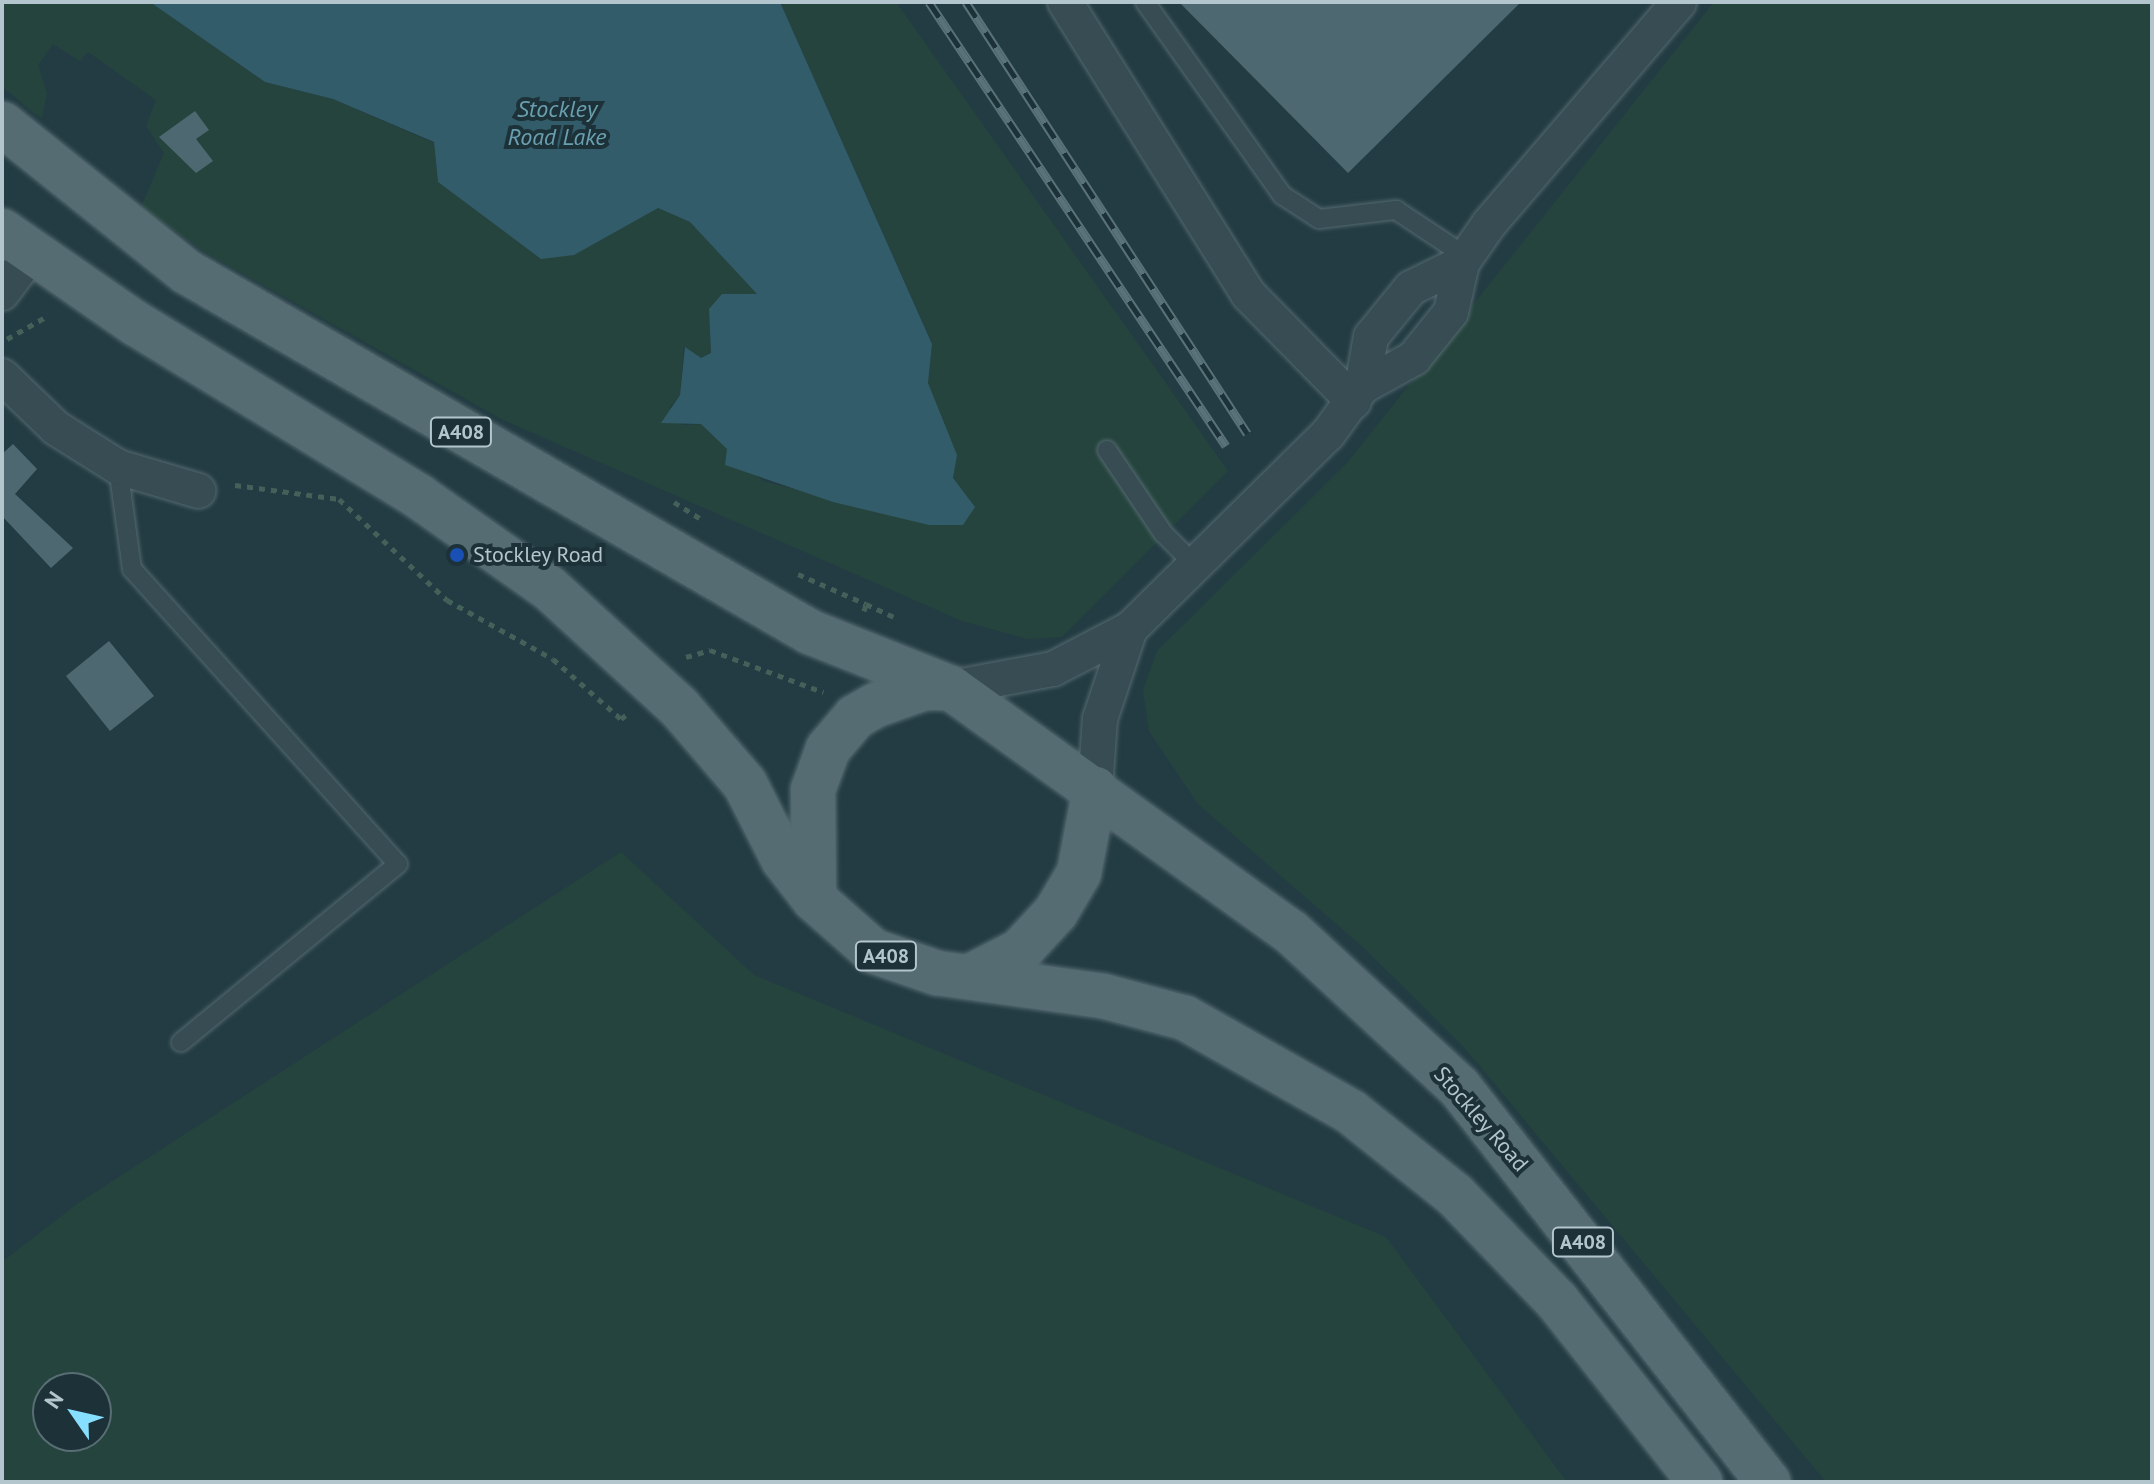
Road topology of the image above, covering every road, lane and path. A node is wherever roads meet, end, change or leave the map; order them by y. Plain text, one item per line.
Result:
1 (1065, 2) edge
2 (1145, 2) edge
3 (1679, 2) edge
4 (26, 136) edge
5 (17, 242) edge
6 (1464, 260) junction
7 (2, 293) edge
8 (2, 376) edge
9 (1358, 394) junction
10 (1107, 450) dead end
11 (118, 467) junction
12 (199, 491) joint
13 (1195, 565) junction
14 (882, 612) dead end
15 (909, 625) dead end
16 (1130, 629) junction
17 (686, 656) dead end
18 (834, 687) dead end
19 (951, 688) junction
20 (636, 704) dead end
21 (1095, 788) junction
22 (814, 899) junction
23 (975, 974) junction
24 (181, 1042) dead end
25 (1700, 1482) edge
26 (1768, 1482) edge

1 - 9 street
2 - 6 lane
3 - 6 street
4 - 19 main road, Stockley Road / A408
5 - 7 street
5 - 22 main road, A408
6 - 9 street
6 - 9 street
8 - 11 street
9 - 13 street
10 - 13 lane
11 - 12 street
11 - 24 lane
12 - 20 path
13 - 16 street
14 - 15 path
16 - 19 street
16 - 21 street
17 - 18 path
19 - 21 main road, Stockley Road / A408
19 - 22 main road
21 - 23 main road
21 - 26 main road, Stockley Road / A408
22 - 23 main road, A408
23 - 25 main road, A408

